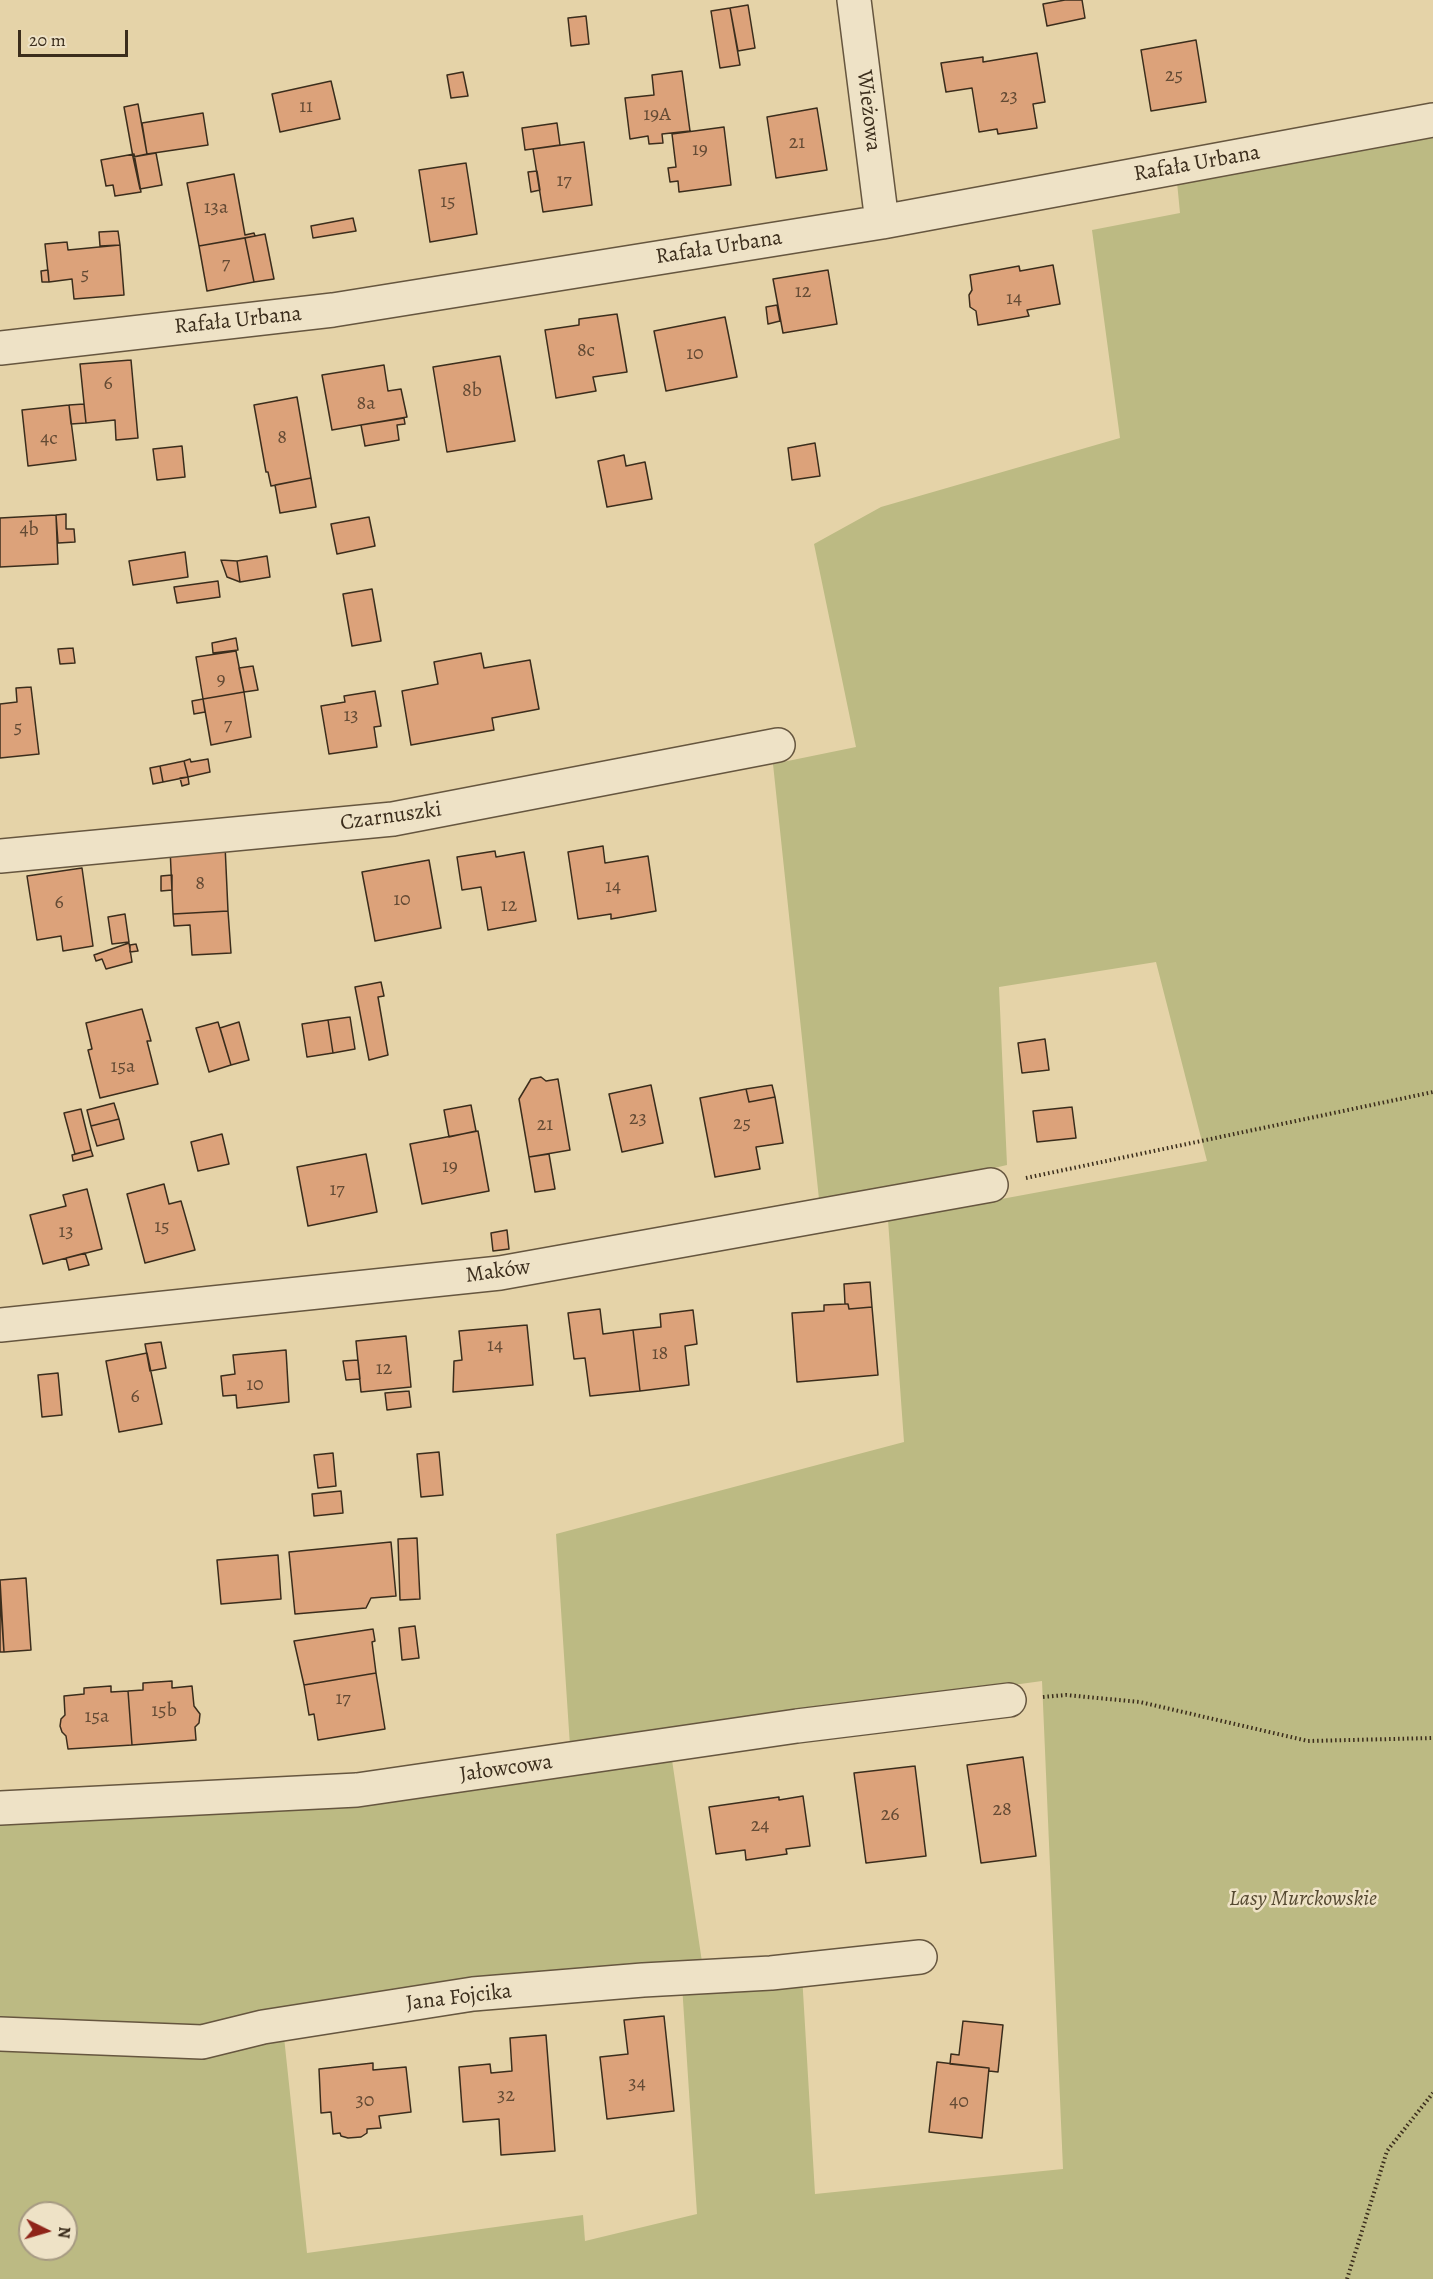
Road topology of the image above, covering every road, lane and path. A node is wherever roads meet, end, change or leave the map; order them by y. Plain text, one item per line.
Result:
1 (854, 0) edge
2 (1433, 120) edge
3 (882, 222) junction
4 (0, 348) edge
5 (778, 745) dead end
6 (0, 856) edge
7 (1433, 1092) edge
8 (991, 1185) joint
9 (0, 1325) edge
10 (1009, 1700) joint
11 (1433, 1738) edge
12 (0, 1808) edge
13 (920, 1957) dead end
14 (0, 2034) edge
15 (1433, 2093) edge
16 (1347, 2279) edge

1 - 3 street, Wieżowa
2 - 3 street, Rafała Urbana
3 - 4 street, Rafała Urbana
5 - 6 street, Czarnuszki
7 - 8 path
8 - 9 street, Maków
10 - 11 path
10 - 12 street, Jałowcowa
13 - 14 street, Jana Fojcika
15 - 16 path

